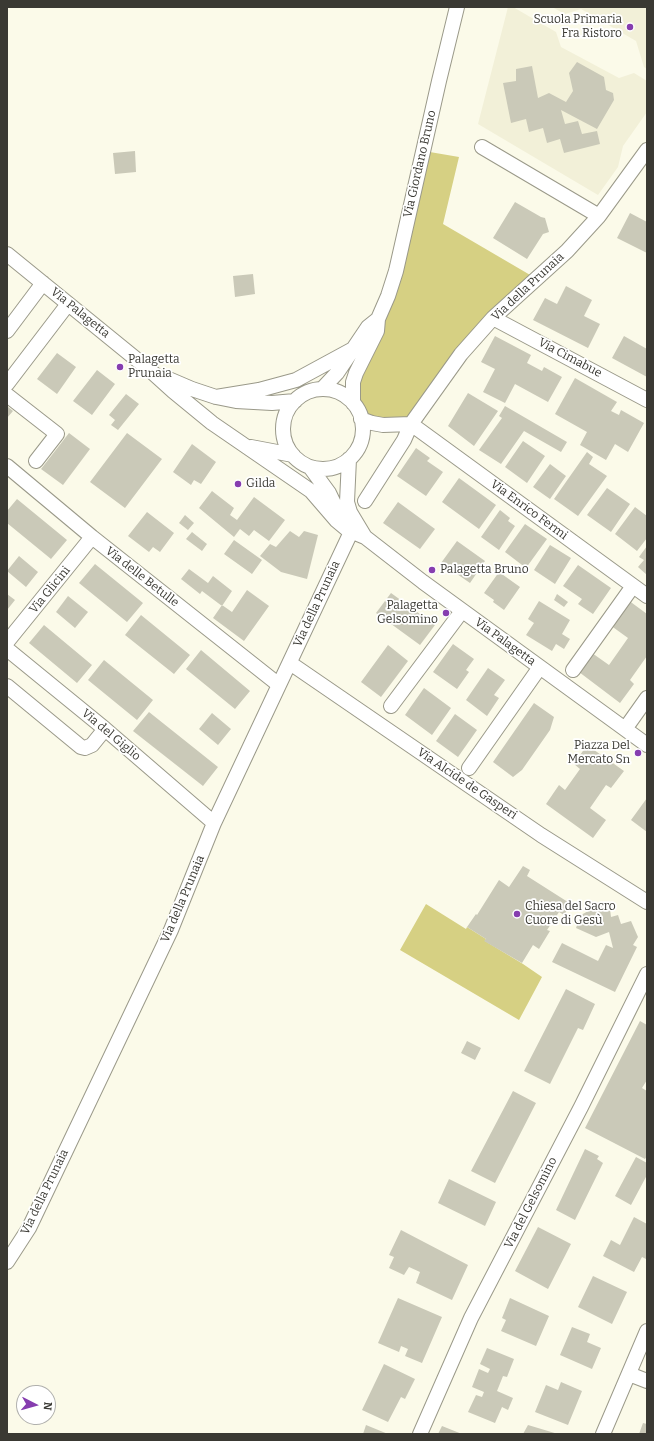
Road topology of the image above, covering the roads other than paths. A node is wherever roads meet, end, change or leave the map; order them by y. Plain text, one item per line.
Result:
1 (457, 7) edge
2 (482, 147) dead end
3 (647, 150) edge
4 (599, 216) junction
5 (7, 254) edge
6 (43, 283) junction
7 (68, 304) junction
8 (493, 318) junction
9 (378, 319) junction
10 (7, 331) edge
11 (355, 348) junction
12 (152, 372) junction
13 (7, 384) edge
14 (322, 390) junction
15 (7, 395) edge
16 (216, 397) junction
17 (647, 400) edge
18 (295, 401) junction
19 (353, 403) junction
20 (361, 419) junction
21 (411, 424) junction
22 (243, 445) junction
23 (293, 455) junction
24 (350, 459) junction
25 (36, 461) dead end
26 (7, 466) edge
27 (310, 467) junction
28 (365, 501) dead end
29 (348, 529) junction
30 (92, 537) junction
31 (365, 537) junction
32 (633, 586) junction
33 (647, 596) edge
34 (462, 611) junction
35 (7, 642) edge
36 (7, 650) edge
37 (290, 663) junction
38 (540, 667) junction
39 (573, 670) dead end
40 (279, 685) junction
41 (7, 686) edge
42 (647, 698) edge
43 (391, 706) dead end
44 (105, 729) junction
45 (625, 729) junction
46 (647, 745) edge
47 (469, 768) dead end
48 (214, 823) junction
49 (647, 902) edge
50 (647, 974) edge
51 (642, 998) edge
52 (7, 1262) edge
53 (647, 1331) edge
54 (629, 1374) junction
55 (647, 1381) edge
56 (420, 1434) edge
57 (603, 1434) edge

1 - 9 street, Via Giordano Bruno
2 - 4 street
3 - 4 street, Via della Prunaia
4 - 8 street, Via della Prunaia
5 - 6 street, Via Palagetta
6 - 7 street, Via Palagetta
6 - 10 street
7 - 12 street, Via Palagetta
7 - 13 street
8 - 17 street, Via Cimabue
8 - 21 street, Via della Prunaia
9 - 11 street, Via Giordano Bruno
9 - 19 street, Via Giordano Bruno
11 - 14 street, Via Giordano Bruno
11 - 16 street, Via Giordano Bruno
12 - 16 street, Via Palagetta
12 - 22 street, Via Palagetta
14 - 18 street, Via Palagetta
14 - 19 street, Via Palagetta
15 - 25 street
16 - 18 street, Via Palagetta
18 - 23 street, Via Palagetta
19 - 20 street, Via Palagetta
20 - 21 street
20 - 24 street, Via Palagetta
21 - 28 street, Via della Prunaia
21 - 32 street, Via Enrico Fermi
22 - 23 street, Via Palagetta
22 - 29 street, Via Palagetta
23 - 27 street, Via Palagetta
24 - 27 street
24 - 31 street, Via Palagetta
26 - 30 street, Via delle Betulle
27 - 29 street, Via Palagetta
29 - 31 street, Via Palagetta
29 - 37 street, Via della Prunaia
30 - 35 street, Via Glicini
30 - 40 street, Via delle Betulle
31 - 34 street, Via Palagetta
32 - 33 street, Via Enrico Fermi
32 - 39 street
34 - 38 street, Via Palagetta
34 - 43 street
36 - 44 street, Via del Giglio
37 - 40 street, Via della Prunaia
37 - 49 street, Via Alcide de Gasperi
38 - 45 street, Via Palagetta
38 - 47 street
40 - 48 street, Via della Prunaia
41 - 44 street
42 - 45 street
44 - 48 street, Via del Giglio
45 - 46 street, Via Palagetta
48 - 52 street, Via della Prunaia
50 - 51 street, Via del Gelsomino
51 - 56 street, Via del Gelsomino
53 - 54 street
54 - 55 street
54 - 57 street

